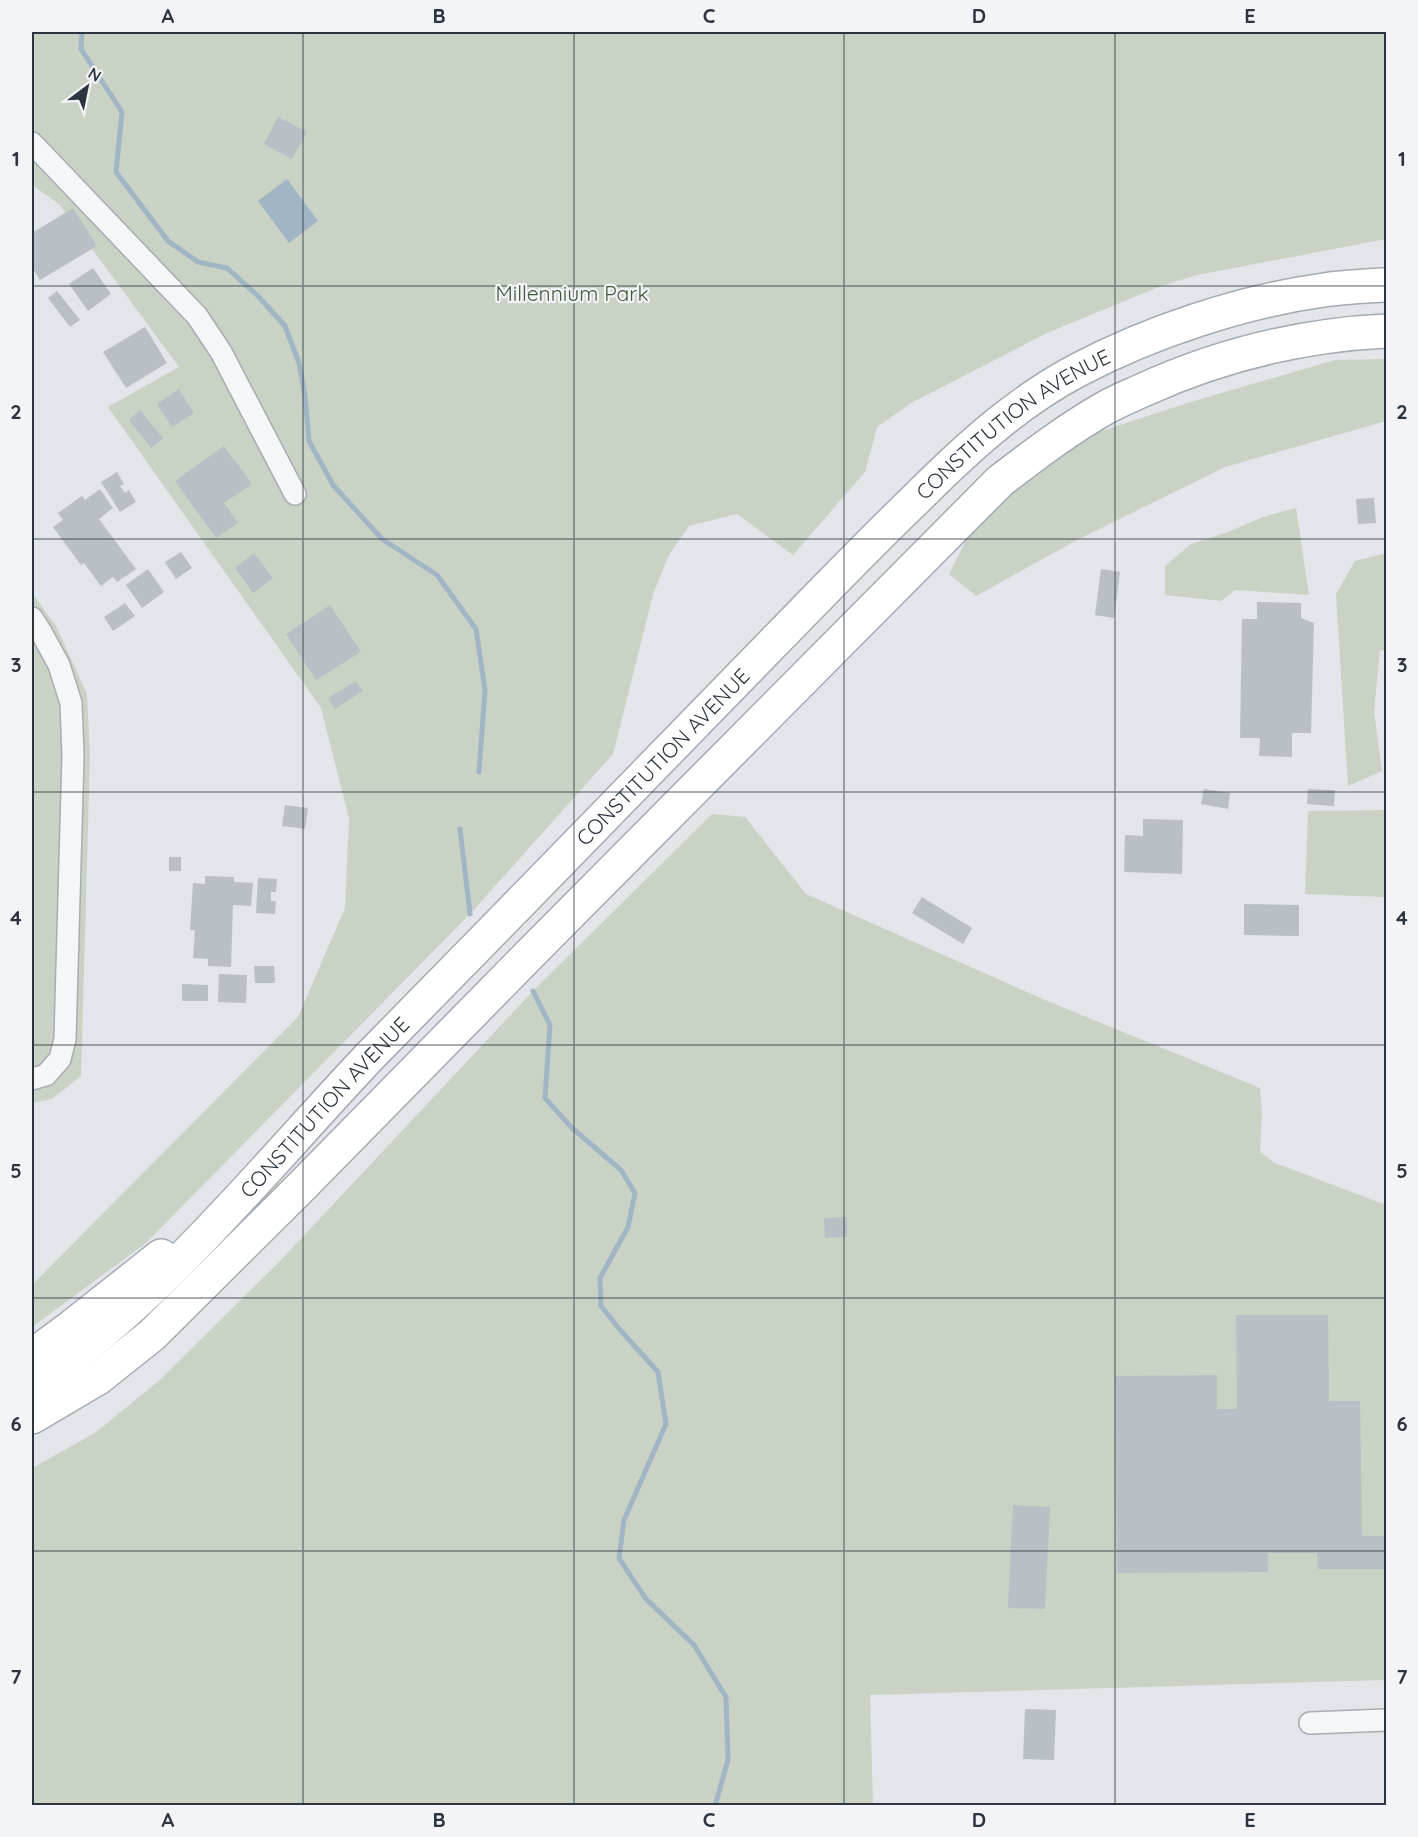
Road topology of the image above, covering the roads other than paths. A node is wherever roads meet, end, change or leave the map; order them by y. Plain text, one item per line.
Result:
1 (32, 143) edge
2 (1386, 285) edge
3 (1386, 331) edge
4 (295, 494) dead end
5 (32, 618) edge
6 (32, 1079) edge
7 (225, 1214) junction
8 (32, 1356) edge
9 (98, 1378) junction
10 (32, 1386) edge
11 (32, 1417) edge
12 (32, 1439) edge
13 (1386, 1720) edge
14 (1310, 1723) dead end

1 - 4 street
2 - 7 main road, CONSTITUTION AVENUE
3 - 9 main road, CONSTITUTION AVENUE
5 - 6 street
7 - 8 main road
7 - 10 main road, CONSTITUTION AVENUE
9 - 11 main road, CONSTITUTION AVENUE
9 - 12 main road
13 - 14 street

